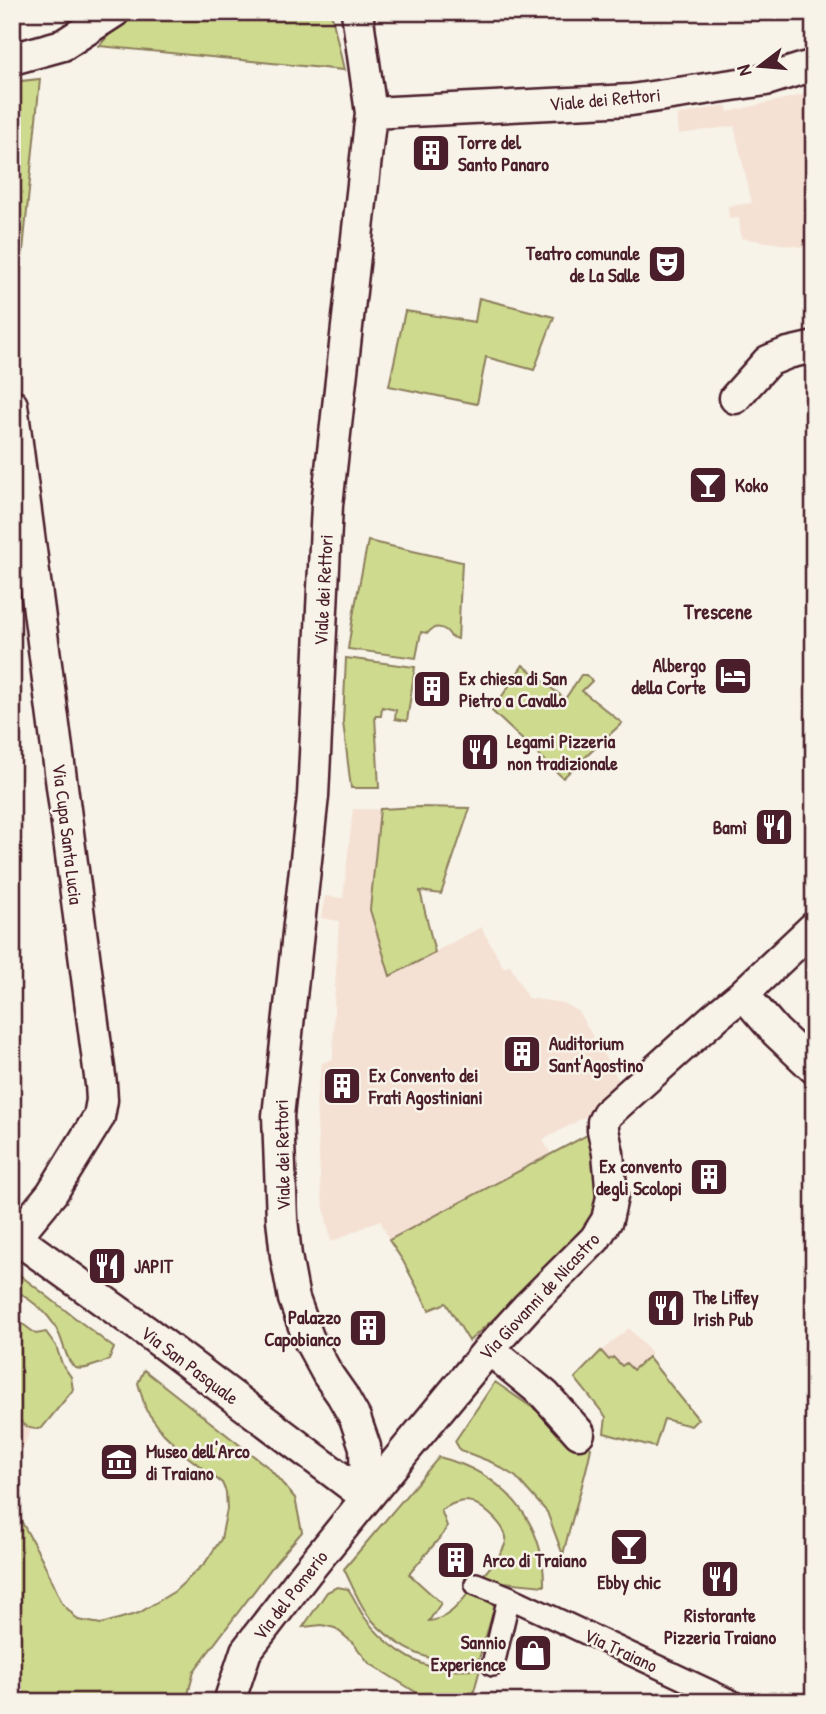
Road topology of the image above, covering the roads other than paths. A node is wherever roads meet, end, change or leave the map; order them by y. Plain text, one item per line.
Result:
1 (114, 12) edge
2 (357, 12) edge
3 (12, 59) edge
4 (814, 65) edge
5 (371, 113) junction
6 (814, 346) edge
7 (735, 398) dead end
8 (12, 404) edge
9 (814, 927) edge
10 (743, 995) junction
11 (814, 1068) edge
12 (14, 1237) edge
13 (489, 1349) junction
14 (579, 1433) dead end
15 (366, 1497) junction
16 (476, 1584) dead end
17 (509, 1597) junction
18 (493, 1665) dead end
19 (231, 1702) edge
20 (733, 1702) edge

1 - 3 street
2 - 5 street
4 - 5 street, Viale dei Rettori
5 - 15 street, Viale dei Rettori
6 - 7 street
8 - 12 street, Via Cupa Santa Lucia
9 - 10 street, Via Giovanni de Nicastro
10 - 11 street
10 - 13 street, Via Giovanni de Nicastro
12 - 15 street, Via San Pasquale
13 - 14 street
13 - 15 street, Via Giovanni de Nicastro
15 - 19 street, Via del Pomerio
16 - 17 street, Via Traiano
17 - 18 street
17 - 20 street, Via Traiano

